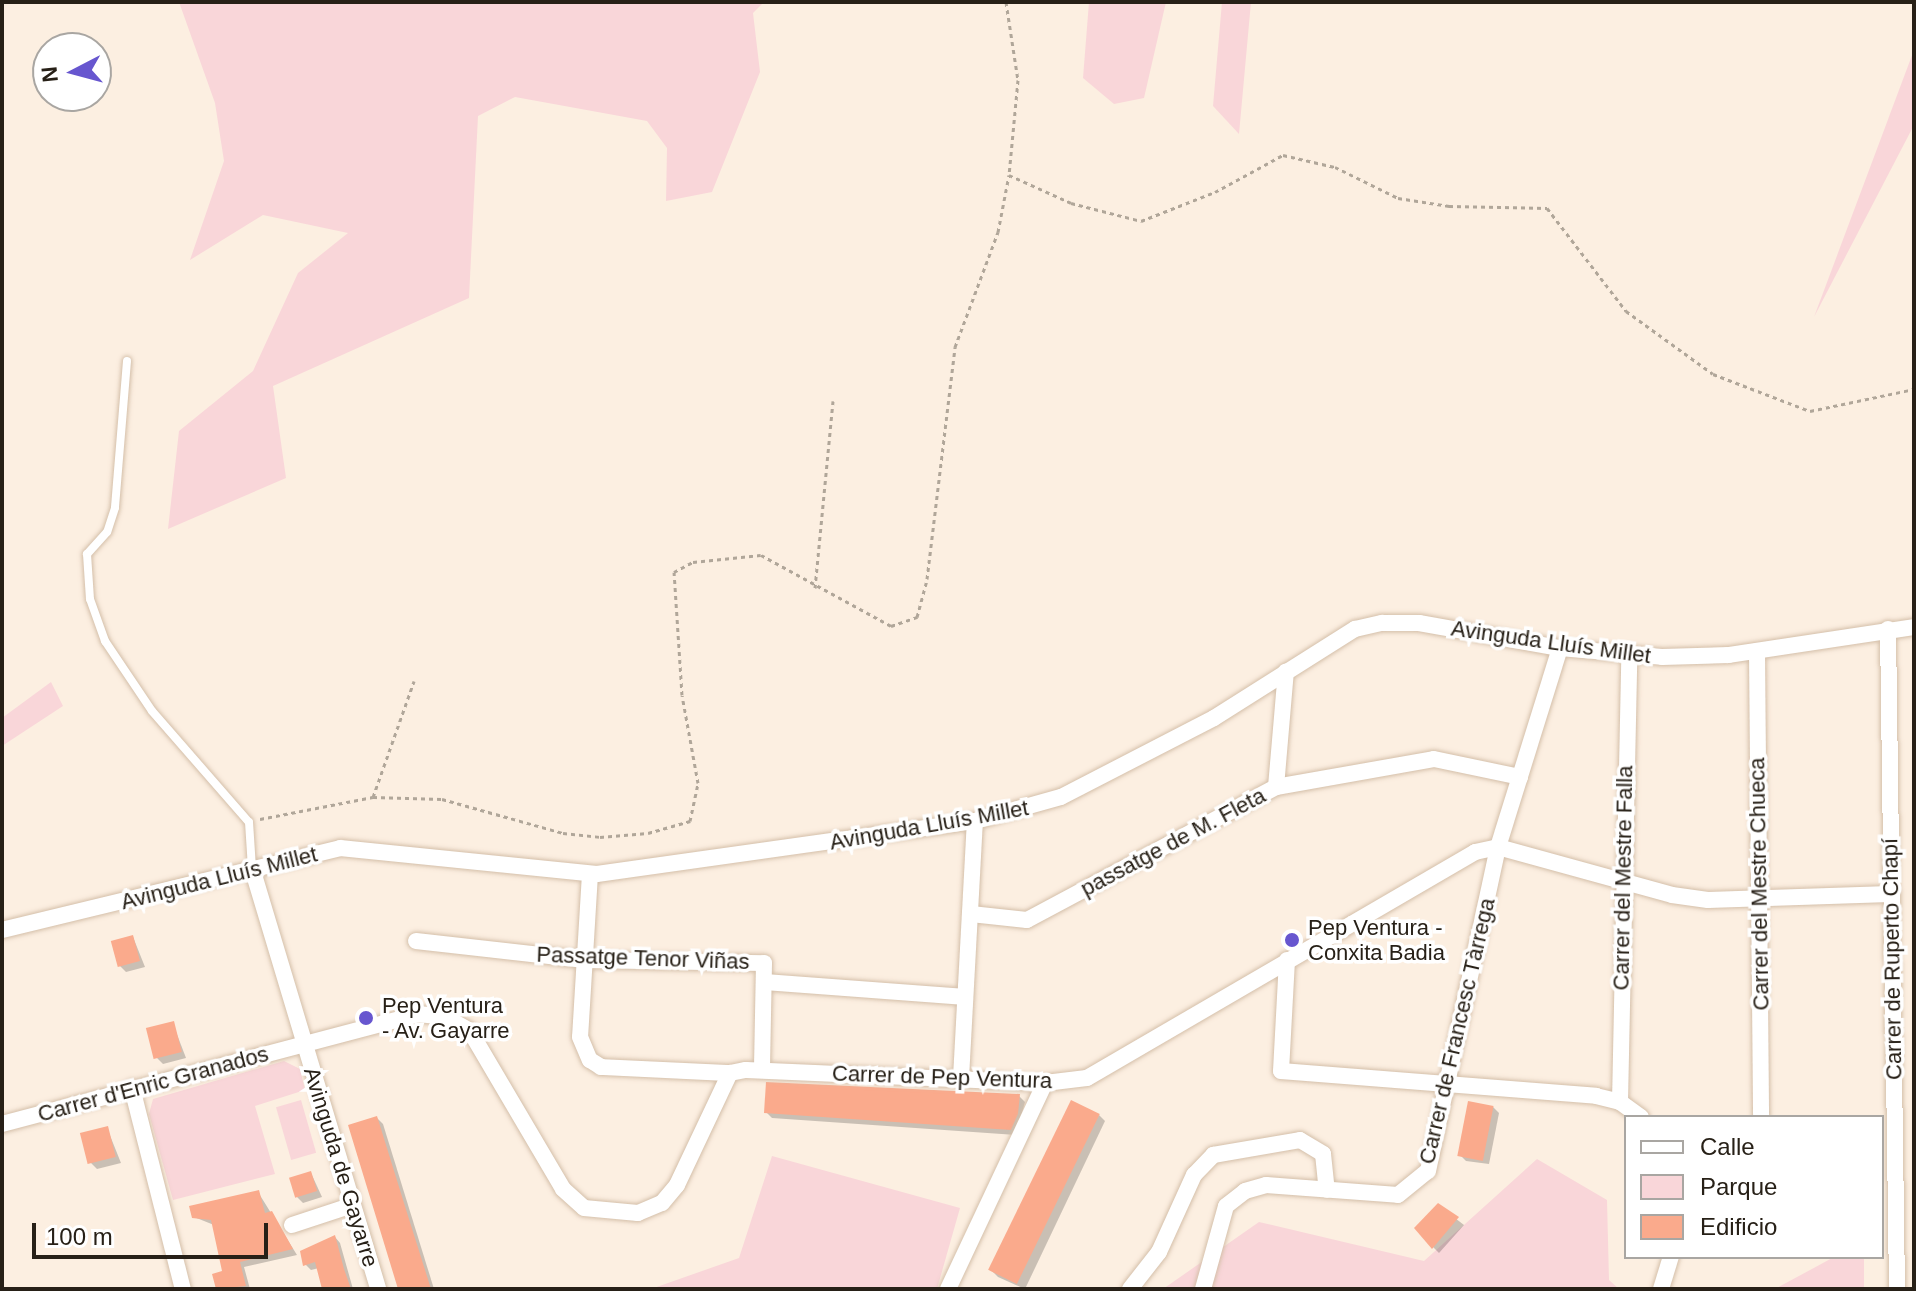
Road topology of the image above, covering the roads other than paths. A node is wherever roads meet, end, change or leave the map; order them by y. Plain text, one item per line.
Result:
1 (127, 361) dead end
2 (1914, 627) edge
3 (1888, 629) junction
4 (1560, 648) junction
5 (1757, 651) junction
6 (1629, 655) junction
7 (1286, 671) junction
8 (1520, 777) junction
9 (1276, 787) junction
10 (975, 821) junction
11 (1498, 847) junction
12 (252, 868) junction
13 (590, 874) junction
14 (1622, 879) junction
15 (1890, 894) junction
16 (1758, 901) junction
17 (971, 914) junction
18 (2, 930) edge
19 (416, 941) dead end
20 (585, 960) junction
21 (1287, 960) junction
22 (766, 982) junction
23 (964, 997) junction
24 (304, 1045) junction
25 (762, 1070) junction
26 (730, 1073) junction
27 (961, 1078) junction
28 (1045, 1083) junction
29 (1444, 1085) junction
30 (132, 1088) junction
31 (1620, 1102) junction
32 (1638, 1115) edge
33 (1761, 1115) edge
34 (2, 1124) edge
35 (1888, 1151) edge
36 (1327, 1190) junction
37 (353, 1205) junction
38 (292, 1225) dead end
39 (1670, 1259) edge
40 (183, 1289) edge
41 (378, 1289) edge
42 (948, 1289) edge
43 (1130, 1289) edge
44 (1203, 1289) edge
45 (1661, 1289) edge
46 (1897, 1289) edge

1 - 12 lane
2 - 3 street, Avinguda Lluís Millet
3 - 5 street, Avinguda Lluís Millet
3 - 15 street, Carrer de Ruperto Chapí
4 - 6 street, Avinguda Lluís Millet
4 - 7 street, Avinguda Lluís Millet
4 - 8 street, Carrer de Francesc Tàrrega
5 - 6 street, Avinguda Lluís Millet
5 - 16 street, Carrer del Mestre Chueca
6 - 14 street, Carrer del Mestre Falla
7 - 9 street
7 - 10 street, Avinguda Lluís Millet
8 - 9 street, passatge de M. Fleta
8 - 11 street, Carrer de Francesc Tàrrega
9 - 17 street, passatge de M. Fleta
10 - 13 street, Avinguda Lluís Millet
10 - 17 street
11 - 14 street
11 - 21 street, Carrer de Pep Ventura
11 - 29 street, Carrer de Francesc Tàrrega
12 - 13 street, Avinguda Lluís Millet
12 - 18 street, Avinguda Lluís Millet
12 - 24 street, Avinguda de Gayarre
13 - 20 street
14 - 16 street
14 - 31 street, Carrer del Mestre Falla
15 - 16 street
15 - 35 street, Carrer de Ruperto Chapí
16 - 33 street, Carrer del Mestre Chueca
17 - 23 street
19 - 20 street, Passatge Tenor Viñas
20 - 22 street, Passatge Tenor Viñas
20 - 26 street, Carrer de Pep Ventura
21 - 28 street, Carrer de Pep Ventura
21 - 29 street
22 - 23 street
22 - 25 street, Passatge Tenor Viñas
23 - 27 street
24 - 26 street
24 - 30 street, Carrer d'Enric Granados
24 - 37 street, Avinguda de Gayarre
25 - 26 street, Carrer de Pep Ventura
25 - 27 street, Carrer de Pep Ventura
27 - 28 street, Carrer de Pep Ventura
28 - 42 street
29 - 31 street
29 - 36 street, Carrer de Francesc Tàrrega
30 - 34 street, Carrer d'Enric Granados
30 - 40 street
31 - 32 street
35 - 46 street, Carrer de Ruperto Chapí
36 - 43 street
36 - 44 street, Carrer de Francesc Tàrrega
37 - 38 street
37 - 41 street, Avinguda de Gayarre
39 - 45 street

